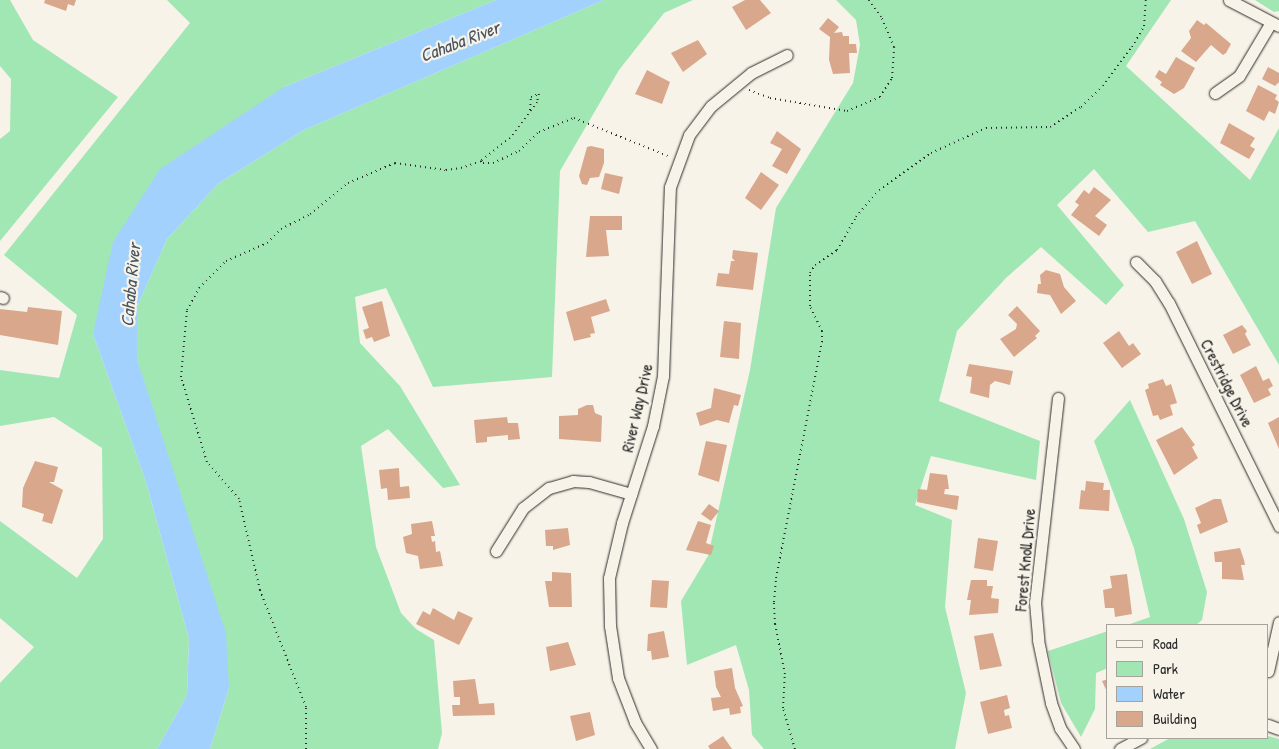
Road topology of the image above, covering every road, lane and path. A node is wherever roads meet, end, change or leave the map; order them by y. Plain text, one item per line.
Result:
1 (868, 0) edge
2 (1146, 0) edge
3 (1230, 0) edge
4 (1275, 25) edge
5 (787, 55) dead end
6 (1215, 93) dead end
7 (723, 94) junction
8 (530, 110) junction
9 (678, 160) junction
10 (481, 161) junction
11 (1136, 262) dead end
12 (1058, 398) dead end
13 (631, 494) junction
14 (1279, 526) edge
15 (496, 550) dead end
16 (1279, 622) edge
17 (1269, 667) edge
18 (1139, 739) edge
19 (306, 749) edge
20 (651, 749) edge
21 (794, 749) edge
22 (1074, 749) edge
23 (1120, 749) edge

1 - 7 path
2 - 21 path
3 - 4 street
4 - 6 street
5 - 7 street, River Way Drive
7 - 9 street, River Way Drive
8 - 8 path
8 - 10 path
9 - 10 path
9 - 13 street, River Way Drive
10 - 19 path
11 - 14 street, Crestridge Drive
12 - 22 street, Forest Knoll Drive
13 - 15 street
13 - 20 street, River Way Drive
16 - 17 street
18 - 23 street

